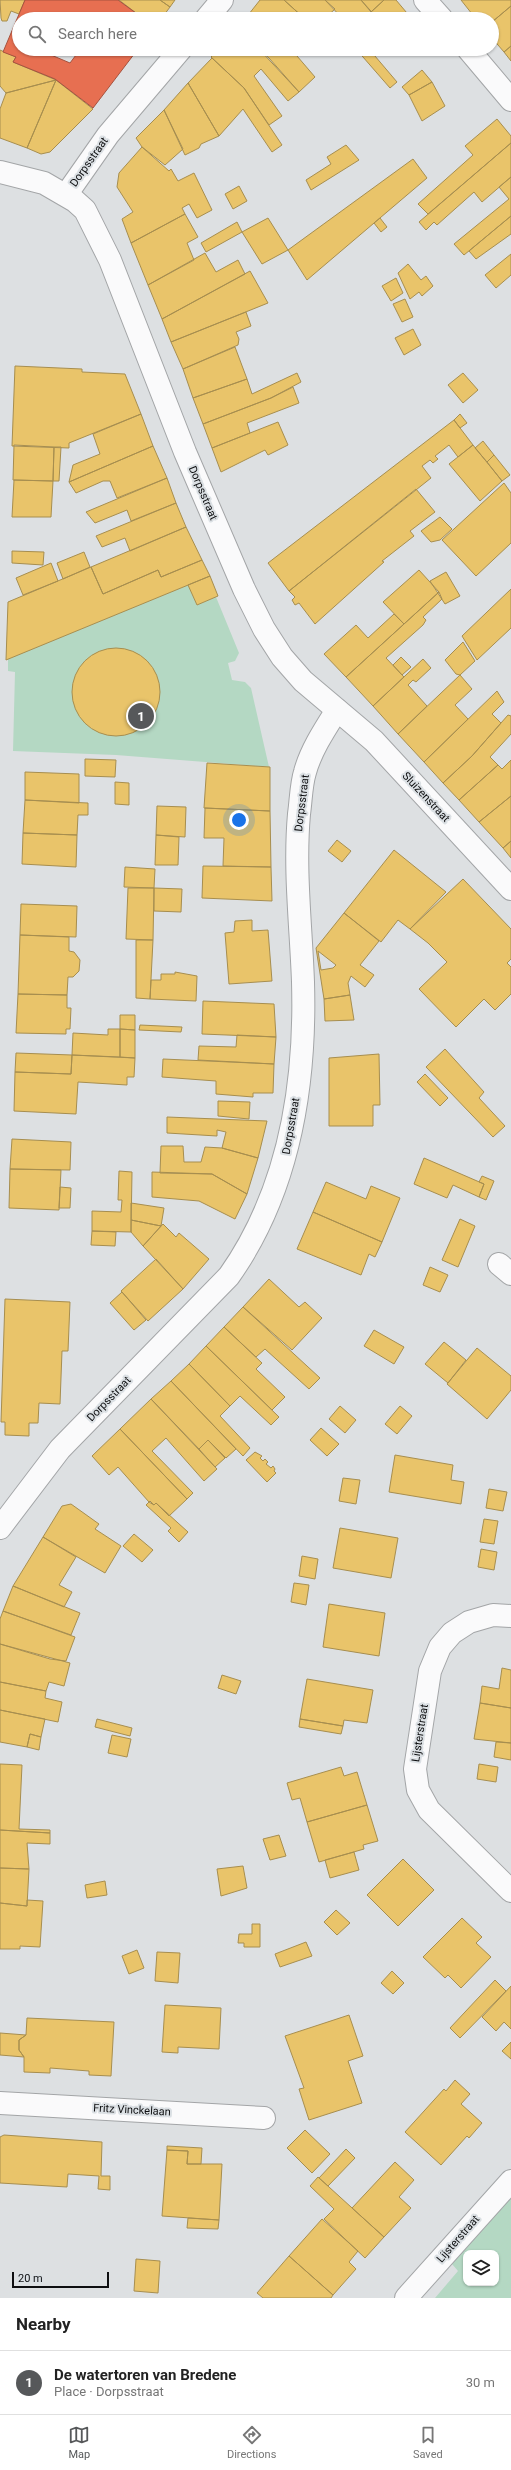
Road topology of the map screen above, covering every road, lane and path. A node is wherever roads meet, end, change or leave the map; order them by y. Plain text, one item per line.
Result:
1 (222, 0) edge
2 (425, 0) edge
3 (212, 12) edge
4 (436, 12) edge
5 (175, 56) edge
6 (474, 56) edge
7 (511, 100) edge
8 (0, 172) edge
9 (66, 195) junction
10 (337, 710) junction
11 (511, 889) edge
12 (0, 1528) edge
13 (511, 1616) edge
14 (511, 1891) edge
15 (0, 2103) edge
16 (264, 2118) dead end
17 (511, 2181) edge
18 (406, 2298) edge

1 - 3 street
2 - 4 street
5 - 9 street, Dorpsstraat
6 - 7 street
8 - 9 street
9 - 10 street, Dorpsstraat
10 - 11 street, Sluizenstraat
10 - 12 street, Dorpsstraat
13 - 14 street, Lijsterstraat
15 - 16 street, Fritz Vinckelaan
17 - 18 street, Lijsterstraat

